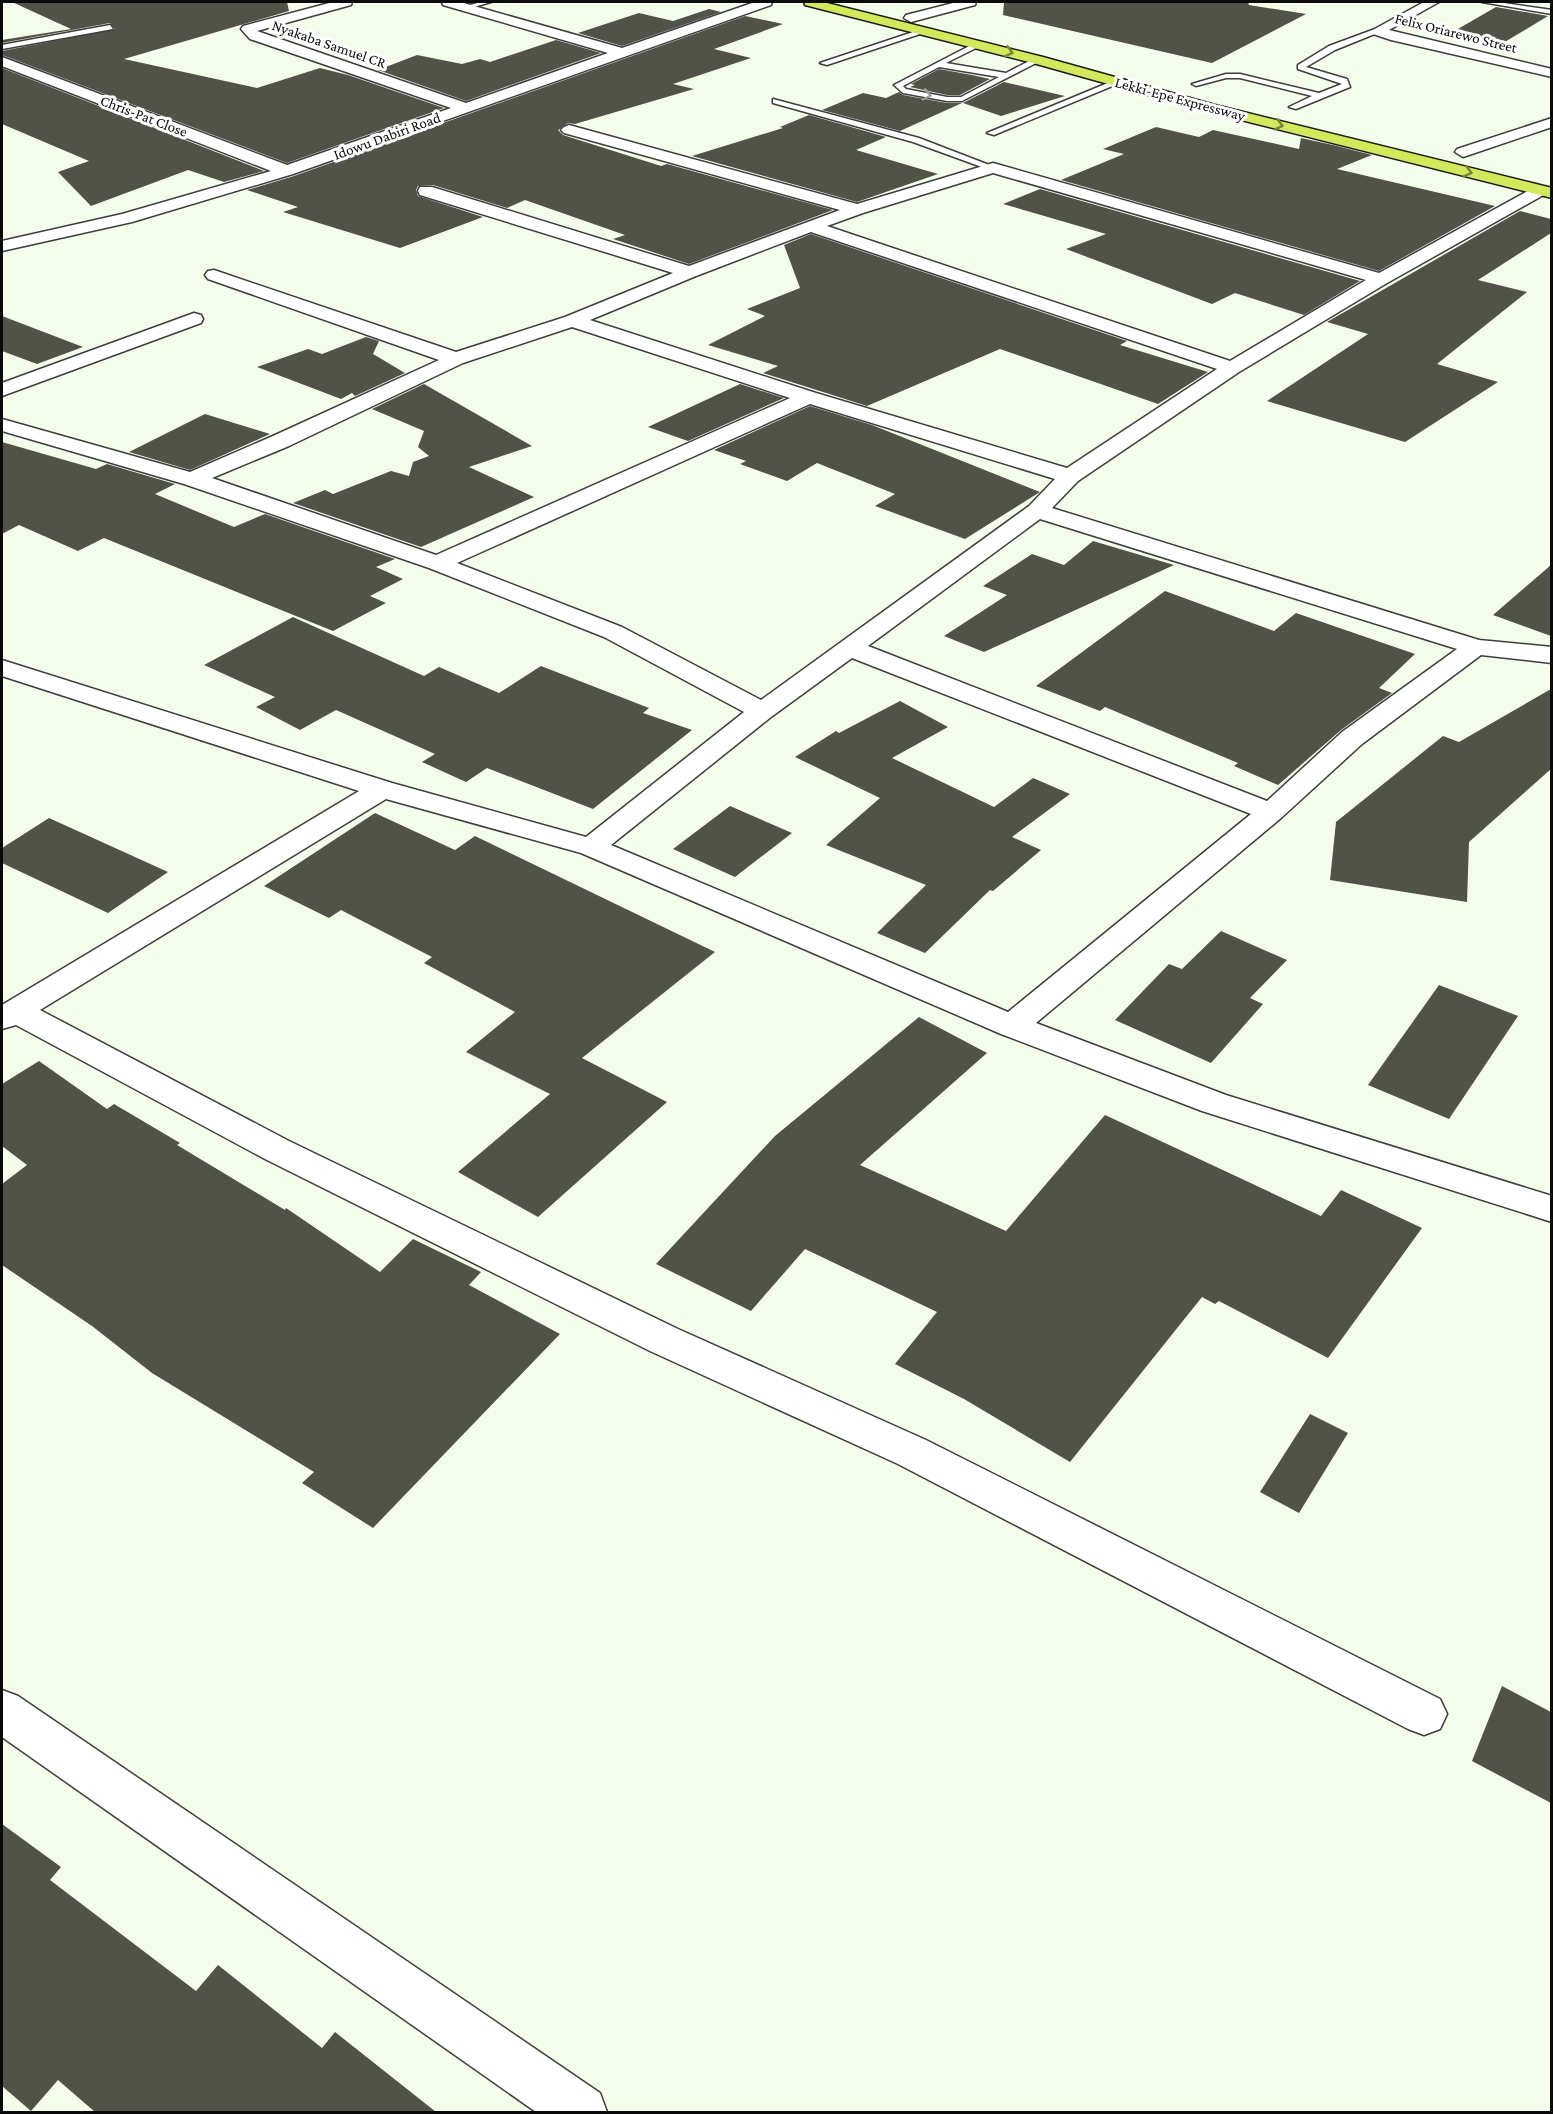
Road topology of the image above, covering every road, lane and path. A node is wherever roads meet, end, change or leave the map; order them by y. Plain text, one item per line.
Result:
1 (346, 2) edge
2 (448, 2) edge
3 (487, 2) edge
4 (766, 2) edge
5 (810, 2) edge
6 (847, 2) edge
7 (970, 2) edge
8 (1433, 2) edge
9 (1486, 2) edge
10 (467, 7) junction
11 (1551, 12) edge
12 (911, 18) junction
13 (110, 27) dead end
14 (925, 31) junction
15 (1378, 31) junction
16 (977, 44) junction
17 (2, 46) edge
18 (620, 52) junction
19 (1085, 58) dead end
20 (1038, 60) junction
21 (2, 61) edge
22 (824, 63) dead end
23 (937, 64) junction
24 (1551, 73) edge
25 (1007, 76) junction
26 (1118, 82) junction
27 (1190, 83) joint
28 (1227, 91) dead end
29 (1320, 96) junction
30 (776, 101) dead end
31 (1240, 101) dead end
32 (1293, 107) junction
33 (466, 108) junction
34 (1209, 108) junction
35 (1320, 114) dead end
36 (1246, 117) junction
37 (1551, 122) edge
38 (569, 130) dead end
39 (991, 133) dead end
40 (1458, 151) joint
41 (1485, 159) dead end
42 (993, 168) junction
43 (287, 171) junction
44 (426, 191) dead end
45 (1546, 191) edge
46 (857, 209) junction
47 (813, 227) junction
48 (2, 246) edge
49 (690, 272) junction
50 (214, 275) dead end
51 (1381, 279) junction
52 (194, 319) dead end
53 (572, 321) junction
54 (456, 359) junction
55 (1232, 368) junction
56 (2, 390) edge
57 (808, 397) junction
58 (2, 424) edge
59 (1070, 476) junction
60 (192, 479) junction
61 (1037, 511) junction
62 (437, 563) junction
63 (1476, 647) junction
64 (850, 648) junction
65 (1551, 655) edge
66 (6, 672) edge
67 (762, 711) junction
68 (382, 789) junction
69 (1271, 812) junction
70 (591, 847) junction
71 (8, 1015) edge
72 (1012, 1026) junction
73 (1551, 1209) edge
74 (2, 1711) edge
75 (1424, 1714) dead end
76 (581, 2112) edge

1 - 33 street, Nyakaba Samuel CR
2 - 10 street
3 - 10 lane
4 - 18 street, Idowu Dabiri Road
5 - 14 highway, Lekki-Epe Expressway
6 - 12 highway
7 - 12 street
8 - 15 street, Felix Oriarewo Street
9 - 11 lane
10 - 18 street
12 - 19 highway
13 - 17 lane
14 - 16 highway, Lekki-Epe Expressway
14 - 22 lane
15 - 24 street, Felix Oriarewo Street
15 - 29 lane
16 -> 20 highway, Lekki-Epe Expressway
16 - 23 lane
18 - 33 street, Idowu Dabiri Road
20 - 25 lane
20 - 26 highway, Lekki-Epe Expressway
21 - 43 street, Chris-Pat Close
23 - 25 lane
23 -> 25 lane
26 - 34 highway, Lekki-Epe Expressway
26 - 39 lane
27 - 28 highway, Lekki-Epe Expressway
27 - 29 lane
29 - 32 lane
30 - 42 lane
31 - 34 highway
32 - 35 highway
32 - 36 highway
33 - 43 street, Idowu Dabiri Road
34 - 36 highway, Lekki-Epe Expressway
36 -> 45 highway, Lekki-Epe Expressway
37 - 40 street
38 - 46 street
40 - 41 highway
42 - 46 street
42 - 51 street
43 - 48 street, Idowu Dabiri Road
44 - 49 street
45 - 51 street
46 - 47 street
47 - 49 street
47 - 55 street
49 - 53 street
50 - 54 street
51 - 55 street
52 - 56 street
53 - 54 street
53 - 57 street
54 - 60 street
55 - 59 street
57 - 59 street
57 - 62 street
58 - 60 street
59 - 61 street
60 - 62 street
61 - 63 street
61 - 64 street
62 - 67 street
63 - 65 street
63 - 69 street
64 - 67 street
64 - 69 street
66 - 68 street
67 - 70 street
68 - 70 street
68 - 71 street
69 - 72 street
70 - 72 street
71 - 75 street
72 - 73 street
74 - 76 street

